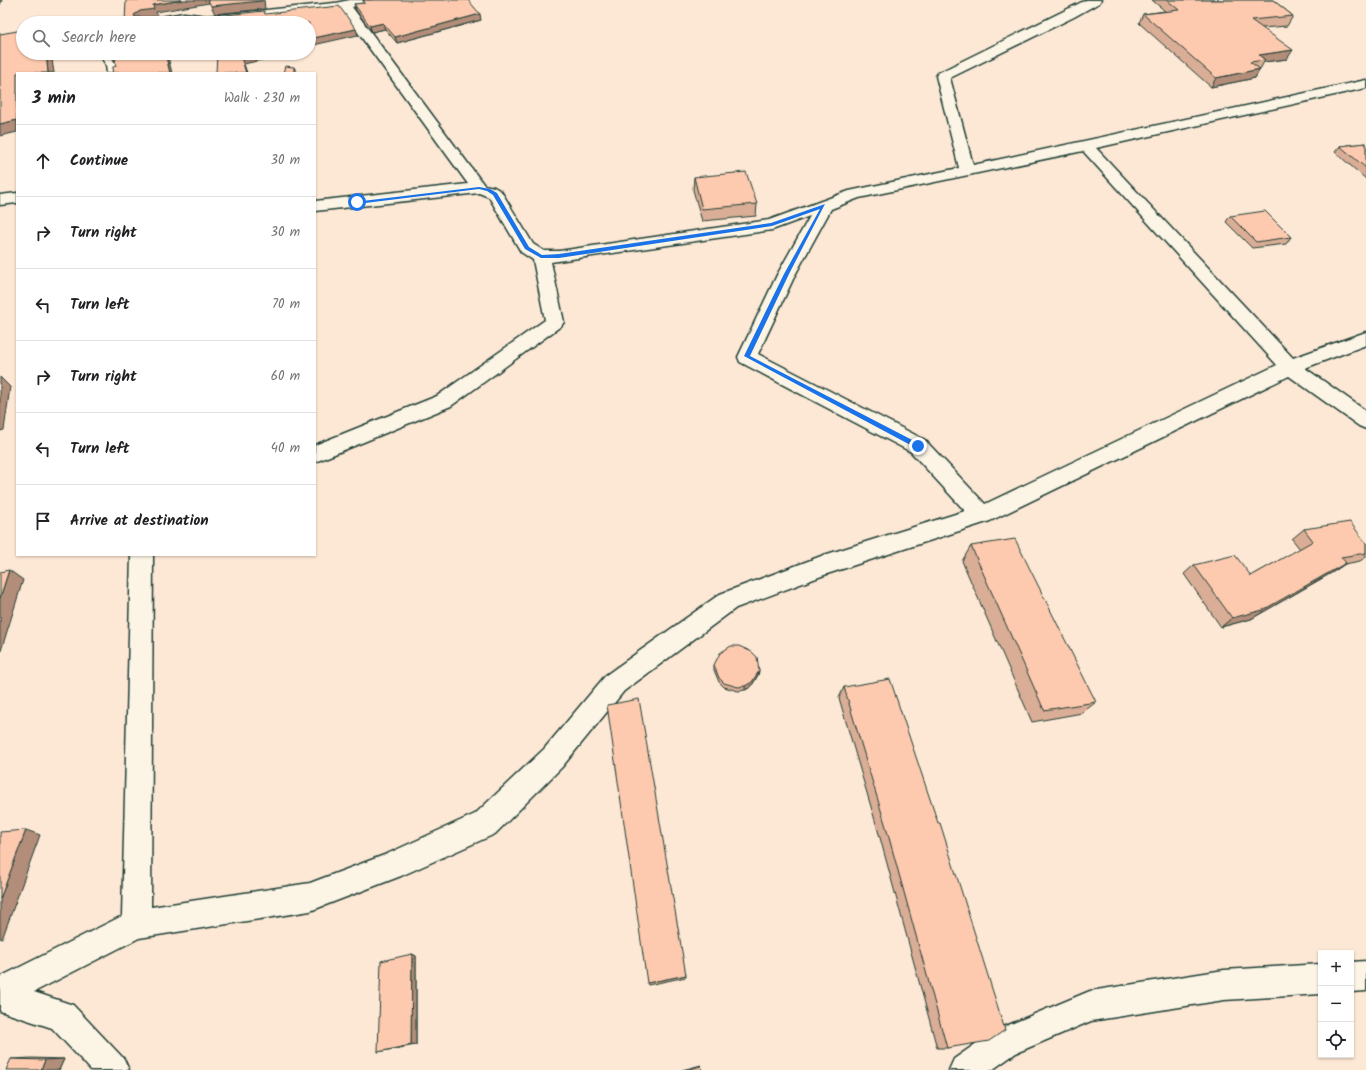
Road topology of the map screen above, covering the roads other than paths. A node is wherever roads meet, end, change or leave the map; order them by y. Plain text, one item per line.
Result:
1 (365, 0) edge
2 (1095, 0) edge
3 (344, 5) junction
4 (236, 16) edge
5 (108, 60) edge
6 (113, 72) edge
7 (1366, 84) edge
8 (1086, 146) junction
9 (967, 171) junction
10 (479, 188) junction
11 (16, 198) edge
12 (0, 200) edge
13 (316, 206) edge
14 (824, 206) junction
15 (541, 257) junction
16 (1366, 338) edge
17 (1290, 367) junction
18 (1366, 420) edge
19 (316, 454) edge
20 (982, 515) junction
21 (142, 556) edge
22 (136, 924) junction
23 (1366, 976) edge
24 (1354, 977) edge
25 (1318, 979) edge
26 (0, 994) edge
27 (113, 1070) edge
28 (965, 1070) edge

1 - 3 street
2 - 9 street
3 - 4 lane
3 - 10 street
5 - 6 lane
7 - 8 street
8 - 9 street
8 - 17 street
9 - 14 street
10 - 13 street
10 - 15 street
11 - 12 street
14 - 15 street
14 - 20 street
15 - 19 street
16 - 17 street
17 - 18 street
17 - 20 street
20 - 22 street
21 - 22 street
22 - 26 street
23 - 24 street
25 - 28 street
26 - 27 street

